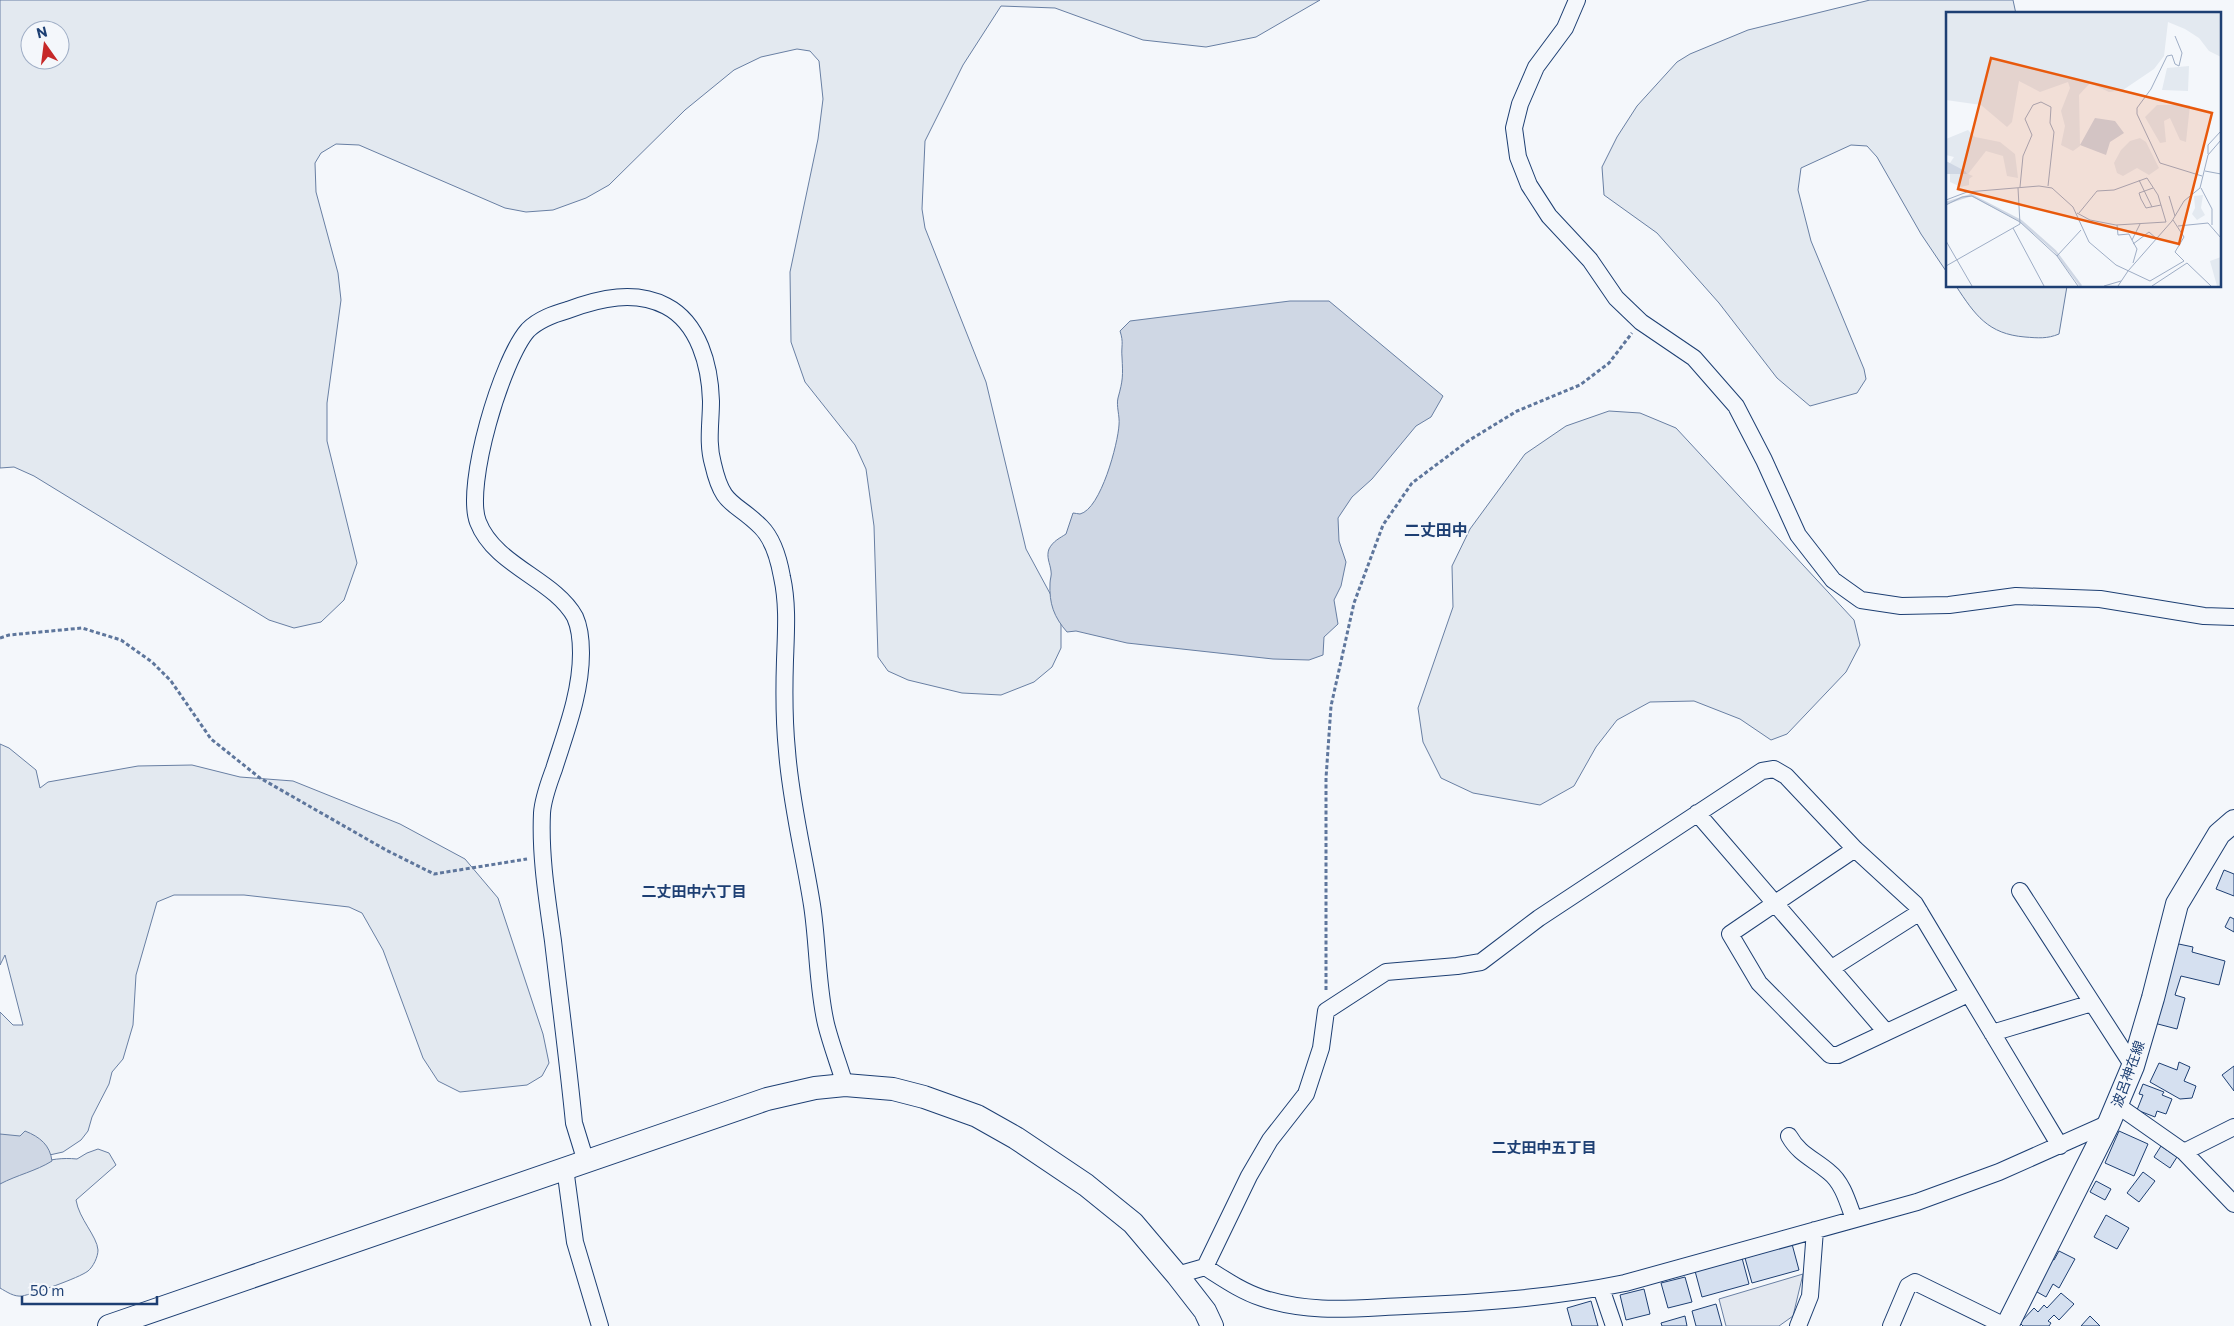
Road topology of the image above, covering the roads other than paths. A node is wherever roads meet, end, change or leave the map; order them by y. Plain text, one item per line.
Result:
1 (1578, 0) edge
2 (2234, 617) edge
3 (1697, 813) junction
4 (2234, 821) edge
5 (1856, 850) junction
6 (2020, 891) dead end
7 (1776, 903) junction
8 (1920, 912) junction
9 (1832, 968) junction
10 (1968, 994) junction
11 (2092, 1003) junction
12 (1886, 1032) junction
13 (1992, 1033) junction
14 (2133, 1066) junction
15 (845, 1085) junction
16 (2113, 1114) junction
17 (2234, 1127) edge
18 (1790, 1136) dead end
19 (2060, 1146) junction
20 (2184, 1152) junction
21 (586, 1162) junction
22 (565, 1168) junction
23 (2234, 1204) edge
24 (1854, 1219) junction
25 (1815, 1230) junction
26 (1205, 1267) junction
27 (1177, 1275) junction
28 (1601, 1288) junction
29 (109, 1326) edge
30 (600, 1326) edge
31 (1212, 1326) edge
32 (1614, 1326) edge
33 (1798, 1326) edge
34 (1891, 1326) edge
35 (2006, 1326) edge

1 - 2 street
3 - 5 street
3 - 7 street
3 - 26 street
4 - 14 street, 波呂神在線
5 - 7 street
5 - 8 street
6 - 11 street
7 - 9 street
7 - 12 street
8 - 9 street
8 - 10 street
9 - 12 street
10 - 12 street
10 - 13 street
11 - 13 street
11 - 14 street
13 - 19 street
14 - 16 street, 波呂神在線
15 - 21 street
15 - 21 street
15 - 27 street
16 - 19 street
16 - 20 street
16 - 35 street, 波呂神在線
17 - 20 street
18 - 24 street
19 - 24 street
20 - 23 street
21 - 22 street
22 - 29 street
22 - 30 street
24 - 25 street
25 - 28 street
25 - 33 street
26 - 27 street
26 - 28 street
27 - 31 street
28 - 32 street
34 - 35 street

